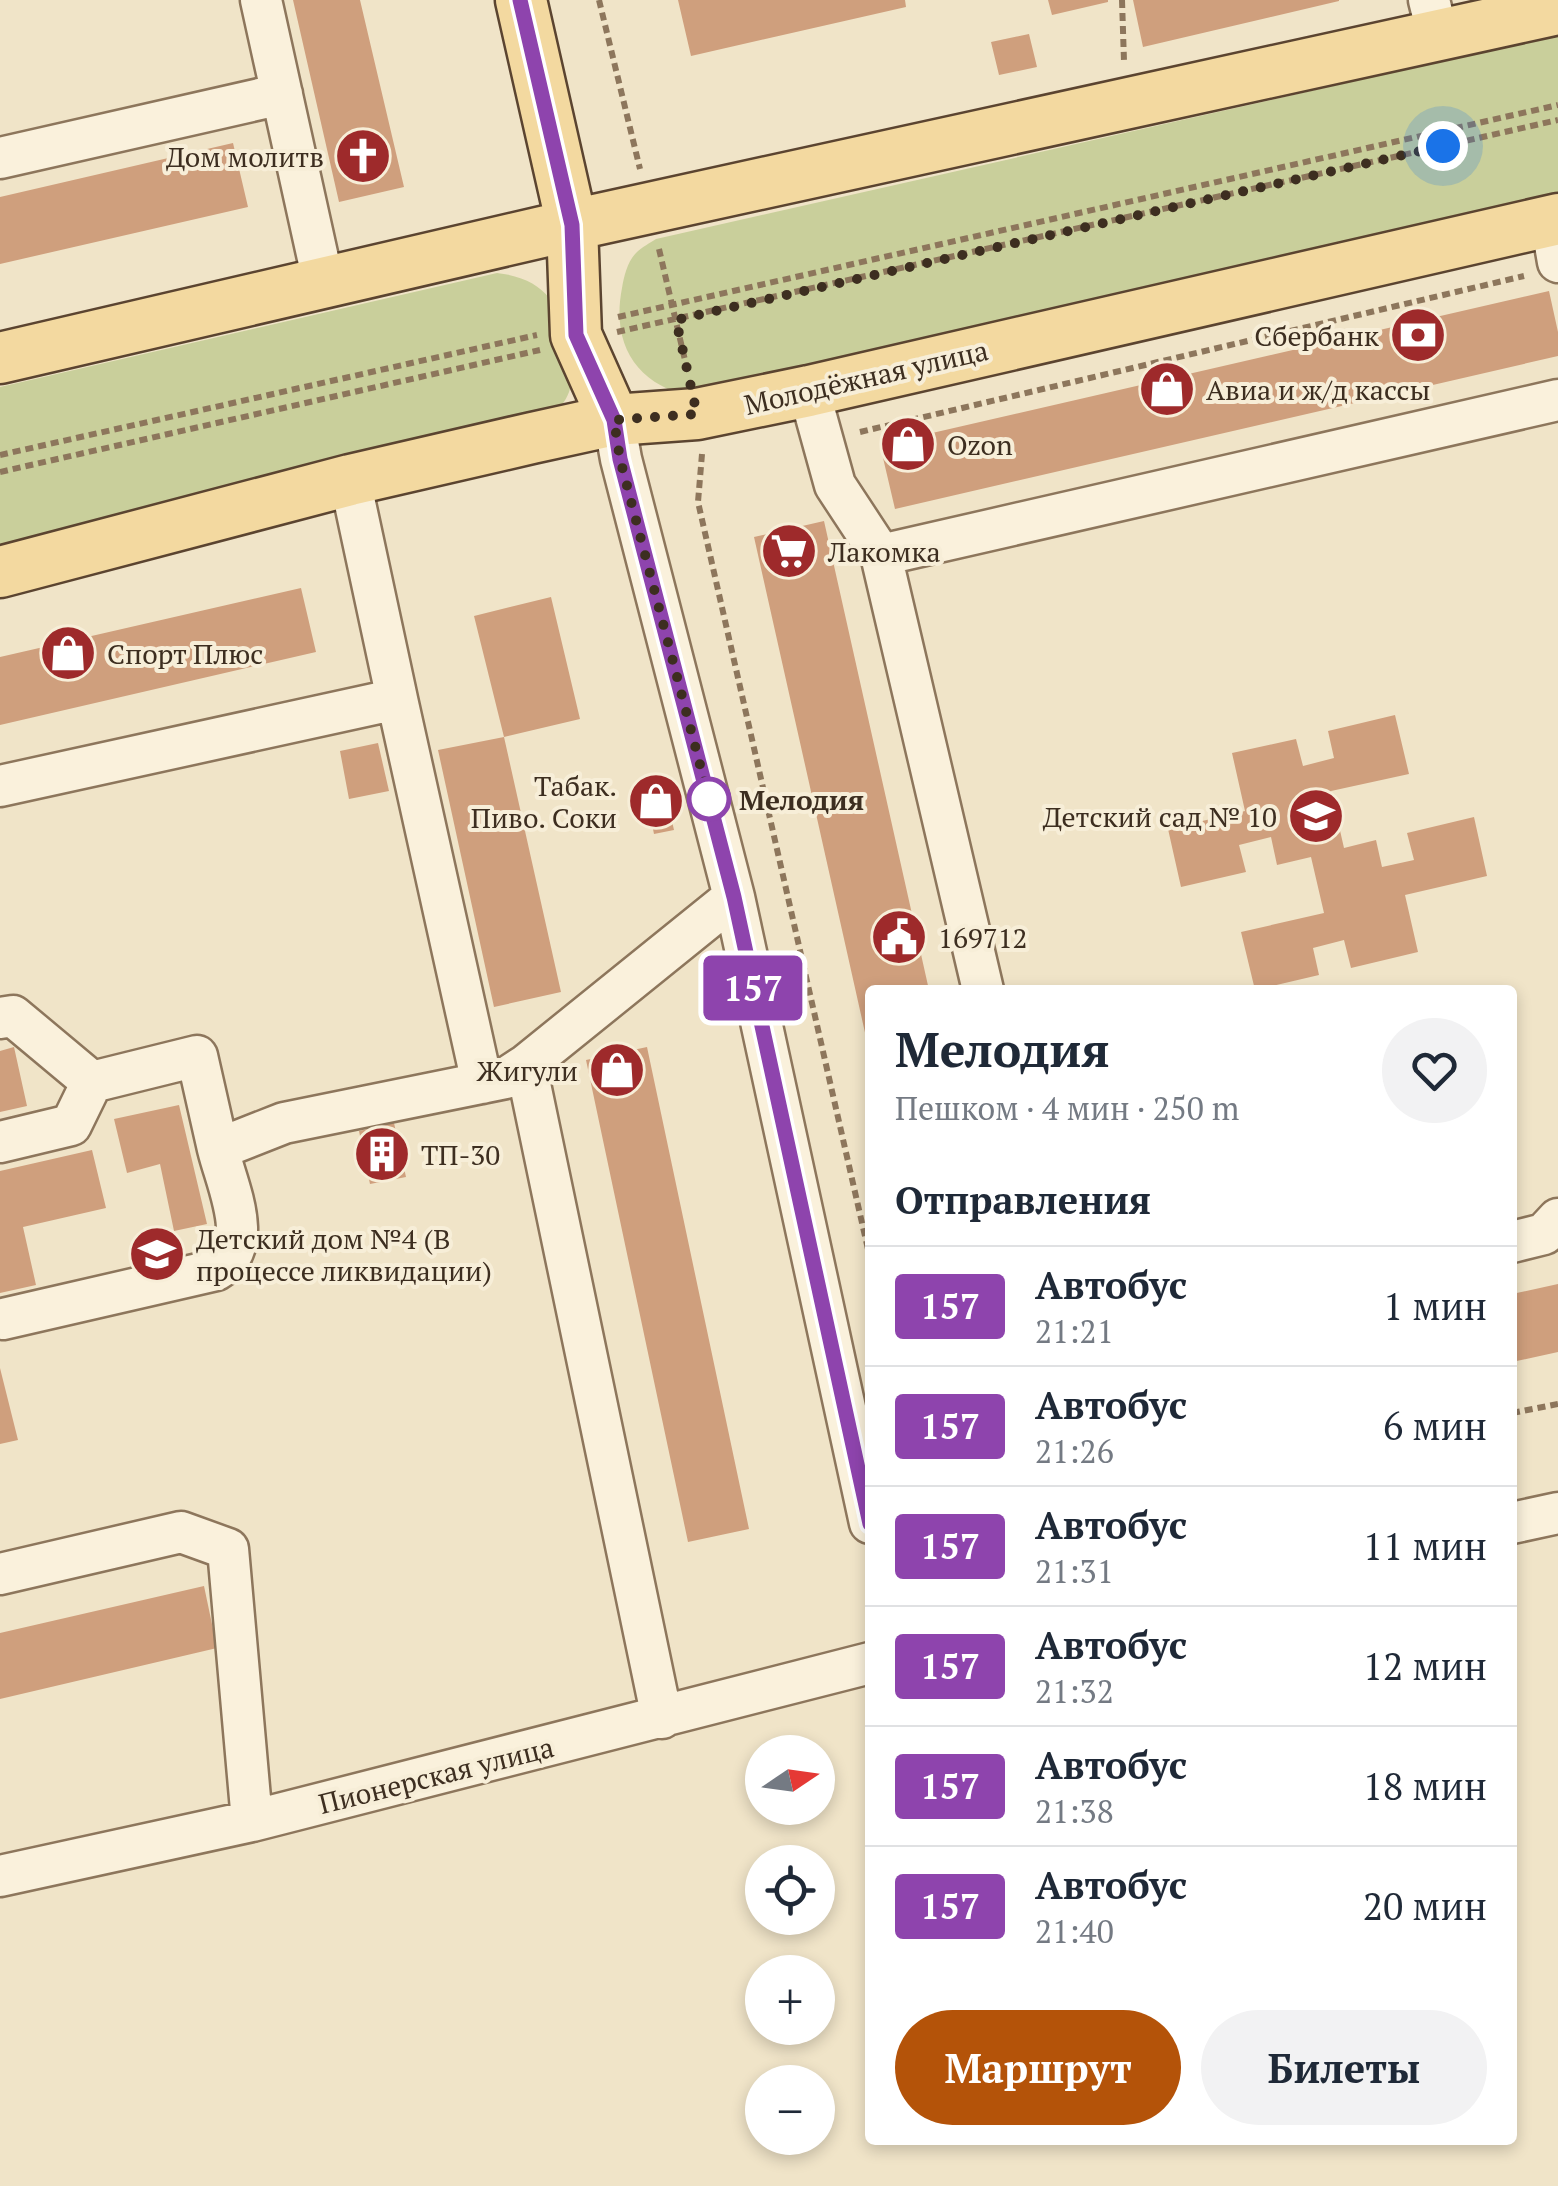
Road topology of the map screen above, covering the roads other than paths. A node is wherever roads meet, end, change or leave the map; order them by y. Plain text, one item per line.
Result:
1 (261, 0) edge
2 (520, 0) edge
3 (1558, 8) edge
4 (1434, 18) edge
5 (282, 94) junction
6 (0, 158) edge
7 (572, 225) junction
8 (1556, 234) edge
9 (323, 281) junction
10 (0, 358) edge
11 (809, 391) junction
12 (1558, 400) edge
13 (614, 420) junction
14 (350, 480) junction
15 (881, 555) junction
16 (0, 572) edge
17 (397, 699) junction
18 (0, 786) edge
19 (734, 897) junction
20 (982, 985) edge
21 (0, 1018) edge
22 (526, 1066) junction
23 (92, 1082) junction
24 (482, 1083) junction
25 (0, 1142) edge
26 (218, 1149) junction
27 (1558, 1219) edge
28 (1517, 1241) edge
29 (3, 1319) dead end
30 (865, 1501) edge
31 (1558, 1514) edge
32 (1517, 1522) edge
33 (0, 1574) edge
34 (865, 1664) edge
35 (662, 1718) junction
36 (252, 1821) junction
37 (0, 1876) edge

1 - 5 street
2 - 7 main road
3 - 4 main road
4 - 7 main road
5 - 6 street
5 - 9 street
7 - 9 main road
7 - 13 main road
8 - 11 main road, Молодёжная улица
9 - 10 main road
11 - 13 main road, Молодёжная улица
11 - 15 street
12 - 15 street
13 - 14 main road, Молодёжная улица
13 - 19 street
14 - 16 main road, Молодёжная улица
14 - 17 street
15 - 20 street
17 - 18 street
17 - 24 street
19 - 22 street
19 - 30 street
21 - 23 street
22 - 24 street
22 - 35 street
23 - 25 street
23 - 26 street
24 - 26 street
26 - 29 street
27 - 28 street
31 - 32 street
33 - 36 street
34 - 35 street, Пионерская улица
35 - 36 street, Пионерская улица
36 - 37 street, Пионерская улица

